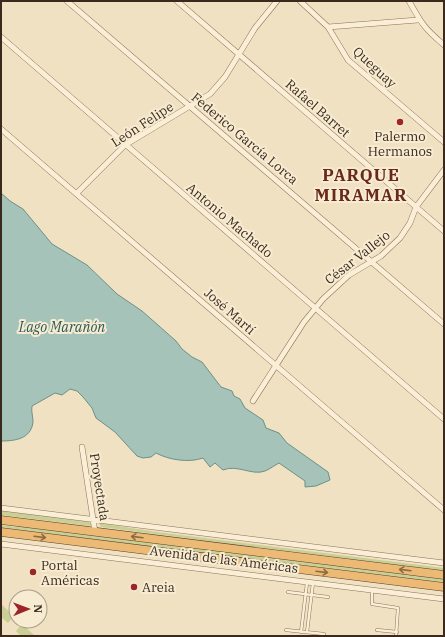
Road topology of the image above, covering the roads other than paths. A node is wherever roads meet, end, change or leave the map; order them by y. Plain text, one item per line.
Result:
1 (67, 1) edge
2 (177, 1) edge
3 (277, 1) edge
4 (300, 1) edge
5 (409, 1) edge
6 (418, 20) junction
7 (328, 26) junction
8 (1, 37) edge
9 (444, 45) edge
10 (240, 54) junction
11 (190, 107) junction
12 (1, 129) edge
13 (444, 142) edge
14 (125, 145) junction
15 (444, 170) edge
16 (77, 193) junction
17 (416, 207) junction
18 (444, 231) edge
19 (370, 262) junction
20 (316, 308) junction
21 (444, 324) edge
22 (276, 365) junction
23 (253, 402) dead end
24 (444, 419) edge
25 (82, 447) dead end
26 (1, 508) edge
27 (444, 510) edge
28 (1, 520) edge
29 (95, 520) junction
30 (1, 532) edge
31 (95, 532) junction
32 (1, 544) edge
33 (444, 562) edge
34 (444, 575) edge
35 (310, 582) junction
36 (444, 587) edge
37 (372, 590) junction
38 (288, 592) dead end
39 (306, 594) junction
40 (311, 595) junction
41 (328, 597) dead end
42 (444, 599) edge
43 (286, 630) dead end
44 (377, 630) dead end
45 (301, 632) junction
46 (307, 632) junction
47 (397, 632) junction
48 (324, 634) dead end
49 (396, 636) edge

1 - 11 street, Federico García Lorca
2 - 10 street, Rafael Barret
3 - 10 street, León Felipe
4 - 7 street, Queguay
5 - 6 street
6 - 7 street
6 - 9 street
7 - 13 street, Queguay
8 - 14 street, Antonio Machado
10 - 11 street, León Felipe
10 - 17 street, Rafael Barret
11 - 14 street, León Felipe
11 - 19 street, Federico García Lorca
12 - 16 street, José Martí
14 - 16 street, León Felipe
14 - 20 street, Antonio Machado
15 - 17 street, César Vallejo
16 - 22 street, José Martí
17 - 18 street, Rafael Barret
17 - 19 street, César Vallejo
19 - 20 street, César Vallejo
19 - 21 street, Federico García Lorca
20 - 22 street, César Vallejo
20 - 24 street, Antonio Machado
22 - 23 street, César Vallejo
22 - 27 street, José Martí
25 - 29 street, Proyectada
26 - 29 street, Avenida de las Américas
28 - 31 highway, Avenida de las Américas
29 - 31 street, Proyectada
29 - 33 street, Avenida de las Américas
30 -> 36 highway, Avenida de las Américas
34 -> 31 highway, Avenida de las Américas
32 - 35 street, Avenida de las Américas
35 - 37 street, Avenida de las Américas
35 - 39 lane
35 - 40 lane
37 - 42 street, Avenida de las Américas
37 - 47 lane
38 - 39 lane
39 - 40 lane
39 - 45 lane
40 - 41 lane
40 - 46 lane
43 - 45 lane
44 - 47 lane
45 - 46 lane
46 - 48 lane
47 - 49 lane

